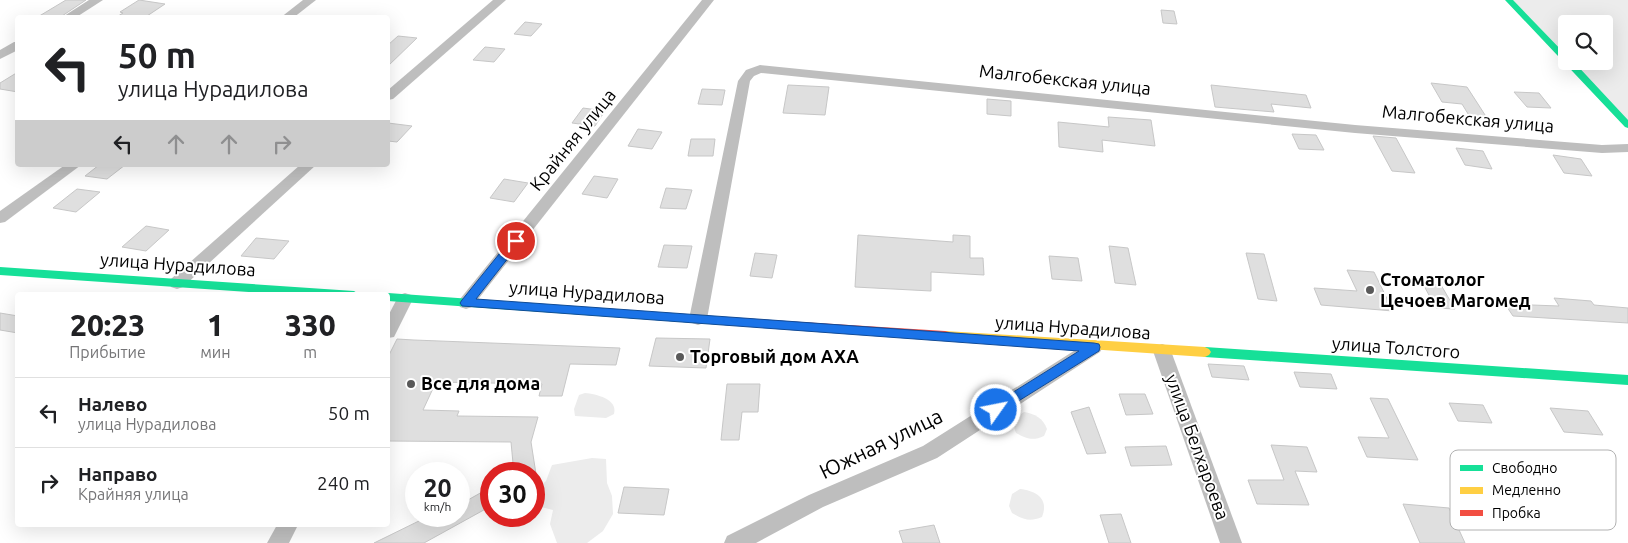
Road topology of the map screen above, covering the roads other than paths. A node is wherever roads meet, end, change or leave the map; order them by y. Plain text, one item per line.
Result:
1 (97, 0) edge
2 (310, 0) edge
3 (500, 0) edge
4 (708, 0) edge
5 (1509, 0) edge
6 (71, 15) edge
7 (289, 15) edge
8 (15, 47) edge
9 (1558, 51) edge
10 (0, 55) edge
11 (1576, 70) edge
12 (390, 94) edge
13 (1628, 125) edge
14 (1628, 148) edge
15 (71, 167) edge
16 (307, 167) edge
17 (0, 218) edge
18 (0, 271) edge
19 (177, 283) junction
20 (310, 292) edge
21 (390, 297) edge
22 (405, 298) junction
23 (466, 303) junction
24 (698, 319) junction
25 (724, 321) junction
26 (390, 328) edge
27 (1094, 347) junction
28 (1162, 351) junction
29 (1628, 380) edge
30 (287, 527) edge
31 (278, 543) edge
32 (735, 543) edge
33 (1231, 543) edge

1 - 6 street
2 - 7 street
3 - 12 street
4 - 23 street, Крайняя улица
5 - 9 street
8 - 10 street
11 - 13 street
14 - 24 street, Малгобекская улица
15 - 17 street
16 - 19 street
18 - 19 street, улица Нурадилова
19 - 20 street, улица Нурадилова
21 - 22 street, улица Нурадилова
22 - 23 street, улица Нурадилова
22 - 26 street
23 - 24 street, улица Нурадилова
24 - 25 street, улица Нурадилова
25 - 27 street, улица Нурадилова
25 - 28 street, улица Нурадилова
27 - 28 street, улица Нурадилова
27 - 32 street, Южная улица
28 - 29 street, улица Толстого
28 - 33 street, улица Белхароева
30 - 31 street

